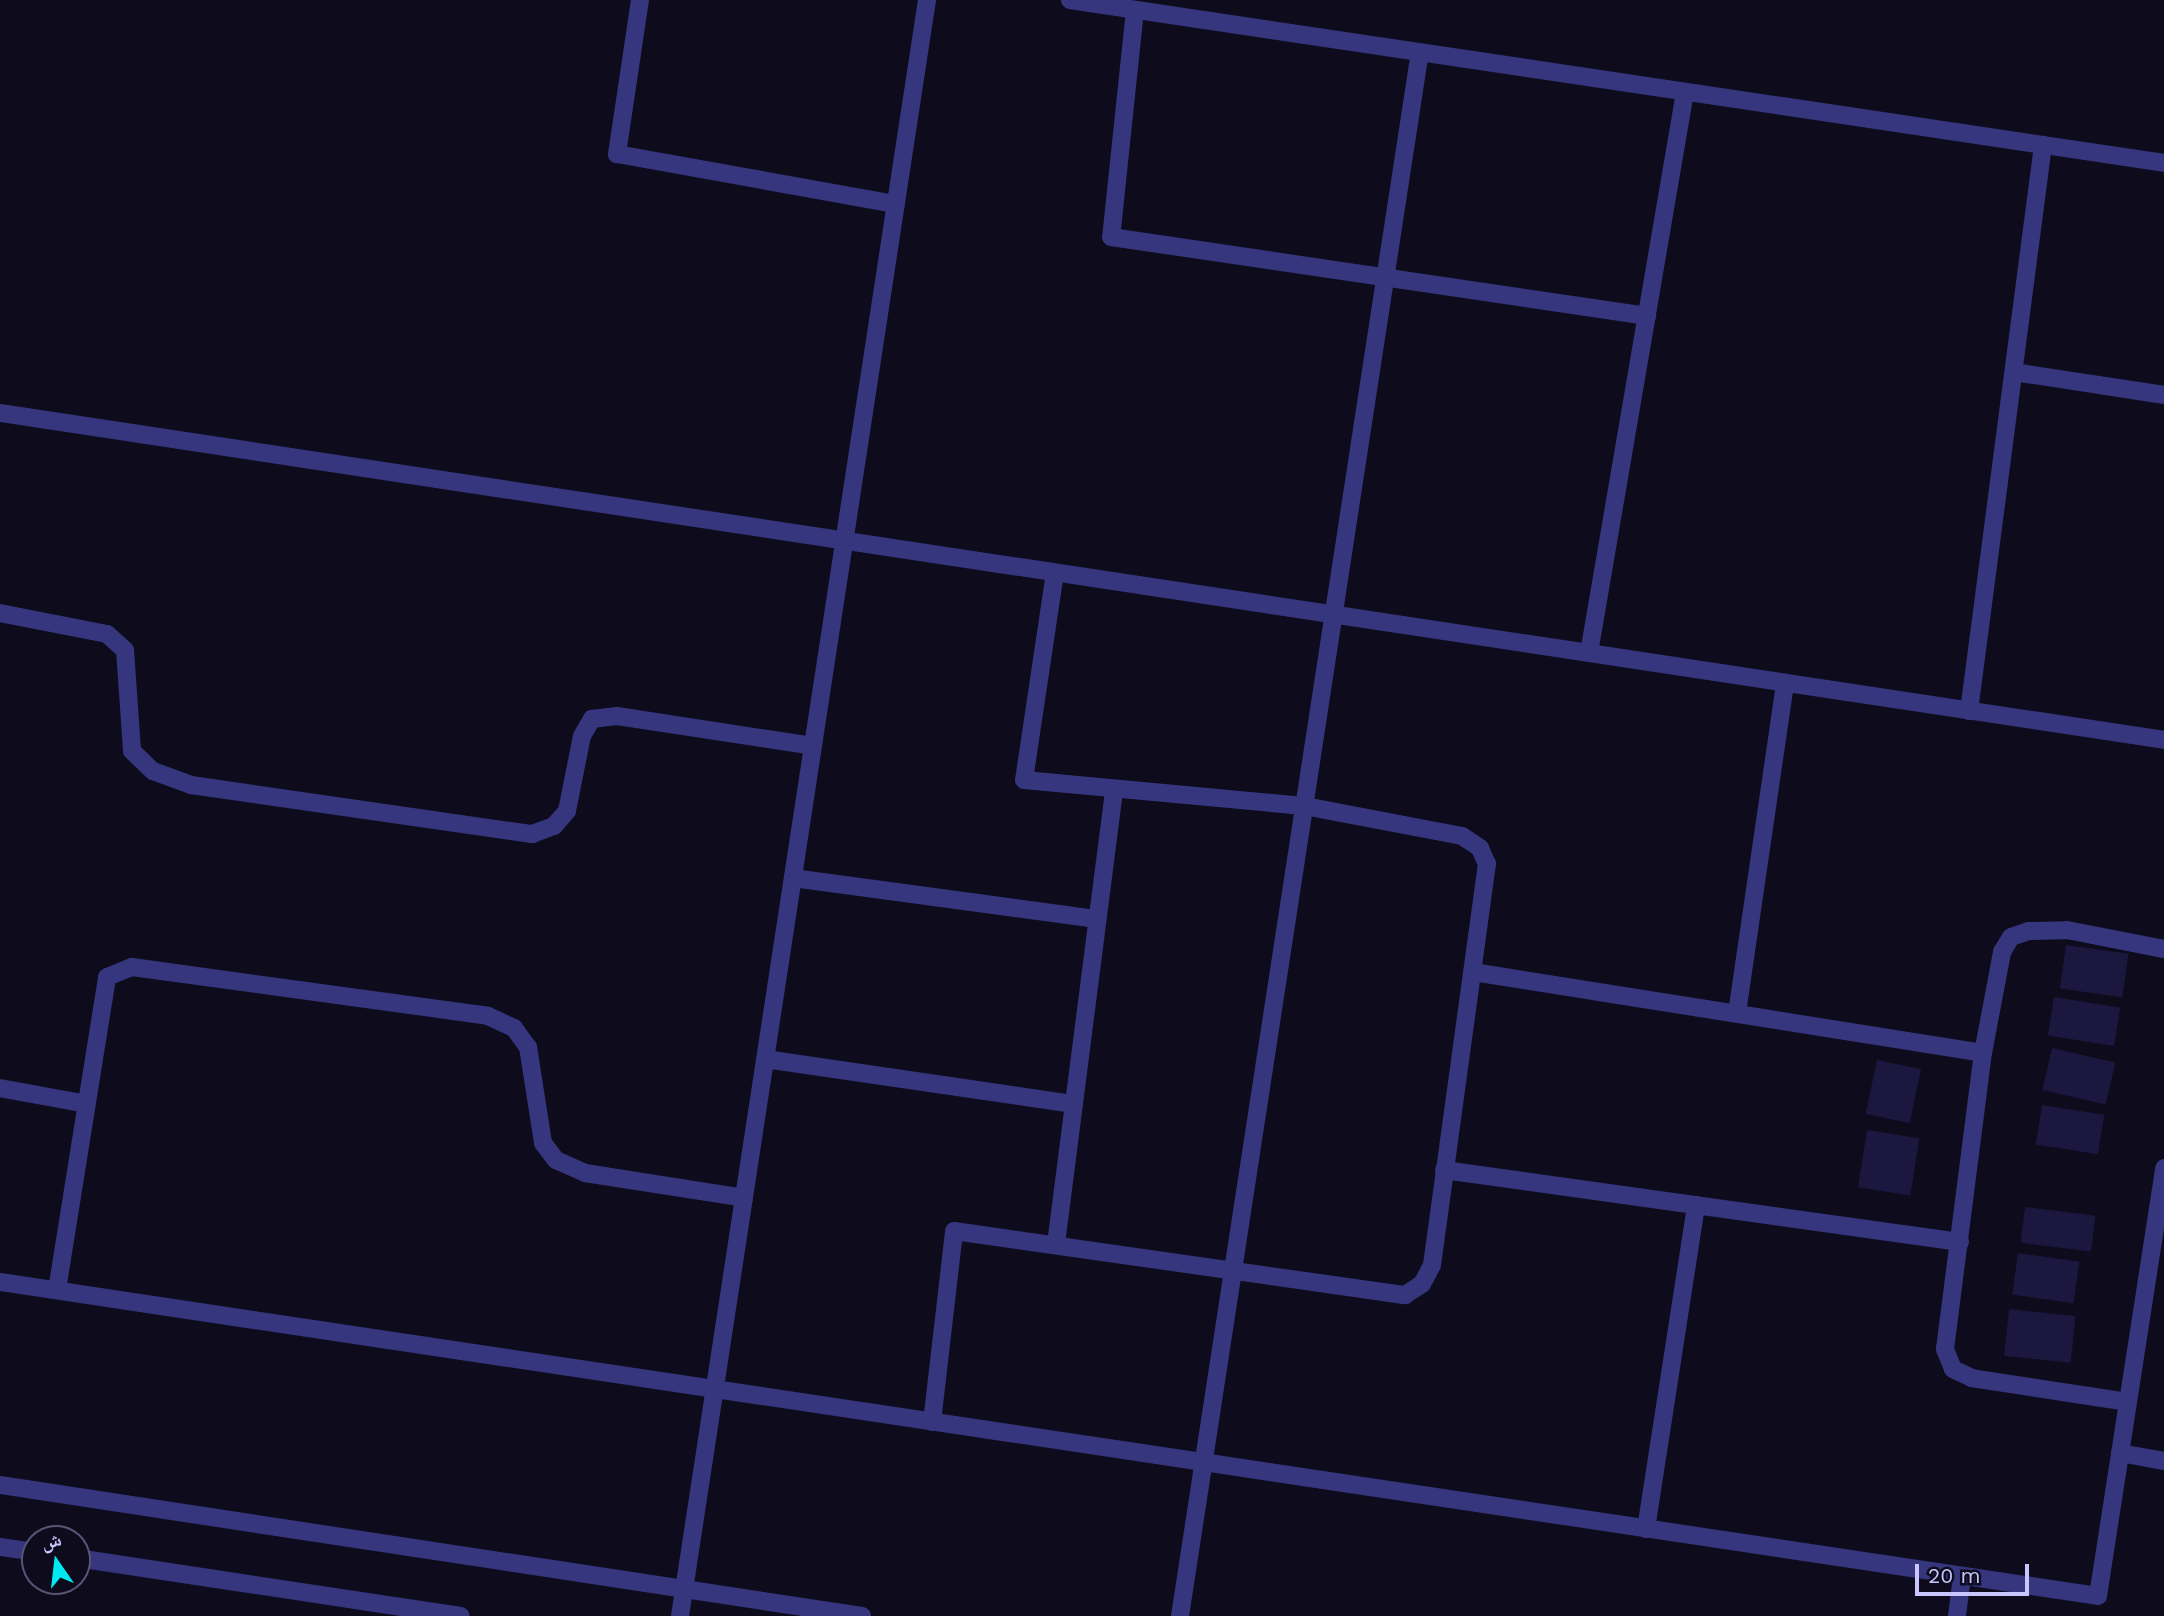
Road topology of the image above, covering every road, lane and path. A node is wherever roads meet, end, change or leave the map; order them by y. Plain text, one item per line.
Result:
1 (640, 0) edge
2 (927, 0) edge
3 (1070, 0) edge
4 (1136, 10) junction
5 (1420, 52) junction
6 (1685, 92) junction
7 (2043, 145) junction
8 (2164, 163) edge
9 (896, 204) junction
10 (1386, 274) junction
11 (1647, 316) junction
12 (2014, 372) junction
13 (2164, 395) edge
14 (0, 413) edge
15 (844, 541) junction
16 (1055, 573) junction
17 (0, 613) edge
18 (1334, 614) junction
19 (1589, 653) junction
20 (1784, 682) junction
21 (1969, 711) junction
22 (2164, 740) edge
23 (813, 746) junction
24 (1114, 789) junction
25 (1304, 806) junction
26 (793, 878) junction
27 (1097, 919) junction
28 (2164, 950) edge
29 (1474, 972) junction
30 (1737, 1013) junction
31 (1983, 1053) junction
32 (765, 1059) junction
33 (0, 1088) edge
34 (87, 1104) junction
35 (1074, 1104) junction
36 (2164, 1168) edge
37 (1444, 1170) junction
38 (744, 1198) junction
39 (1696, 1205) junction
40 (1960, 1242) junction
41 (1056, 1244) junction
42 (1233, 1269) junction
43 (0, 1282) edge
44 (57, 1290) junction
45 (715, 1389) junction
46 (2128, 1402) junction
47 (932, 1422) junction
48 (2120, 1453) junction
49 (2164, 1461) edge
50 (1203, 1462) junction
51 (0, 1485) edge
52 (1646, 1528) junction
53 (0, 1547) edge
54 (21, 1550) edge
55 (91, 1560) edge
56 (1962, 1576) junction
57 (684, 1589) junction
58 (461, 1616) edge
59 (680, 1616) edge
60 (862, 1616) edge
61 (1180, 1616) edge
62 (1956, 1616) edge

1 - 9 street
2 - 9 street
3 - 4 street
4 - 5 street
4 - 10 street
5 - 6 street
5 - 10 street
6 - 7 street
6 - 11 street
7 - 8 street
7 - 12 street
9 - 15 street
10 - 11 street
10 - 18 street
11 - 19 street
12 - 13 street
12 - 21 street
14 - 15 street
15 - 16 street
15 - 23 street
16 - 18 street
16 - 24 street
17 - 23 street
18 - 19 street
18 - 25 street
19 - 20 street
20 - 21 street
20 - 30 street
21 - 22 street
23 - 26 street
24 - 25 street
24 - 27 street
25 - 29 street
25 - 42 street
26 - 27 street
26 - 32 street
27 - 35 street
28 - 31 street
29 - 30 street
29 - 37 street
30 - 31 street
31 - 40 street
32 - 35 street
32 - 38 street
33 - 34 street
34 - 38 street
34 - 44 street
35 - 41 street
36 - 46 street
37 - 39 street
37 - 42 street
38 - 45 street
39 - 40 street
39 - 52 street
40 - 46 street
41 - 42 street
41 - 47 street
42 - 50 street
43 - 44 street
44 - 45 street
45 - 47 street
45 - 57 street
46 - 48 street
47 - 50 street
48 - 49 street
48 - 56 street
50 - 52 street
50 - 61 street
51 - 57 street
52 - 56 street
53 - 54 street
55 - 58 street
56 - 62 street
57 - 59 street
57 - 60 street

